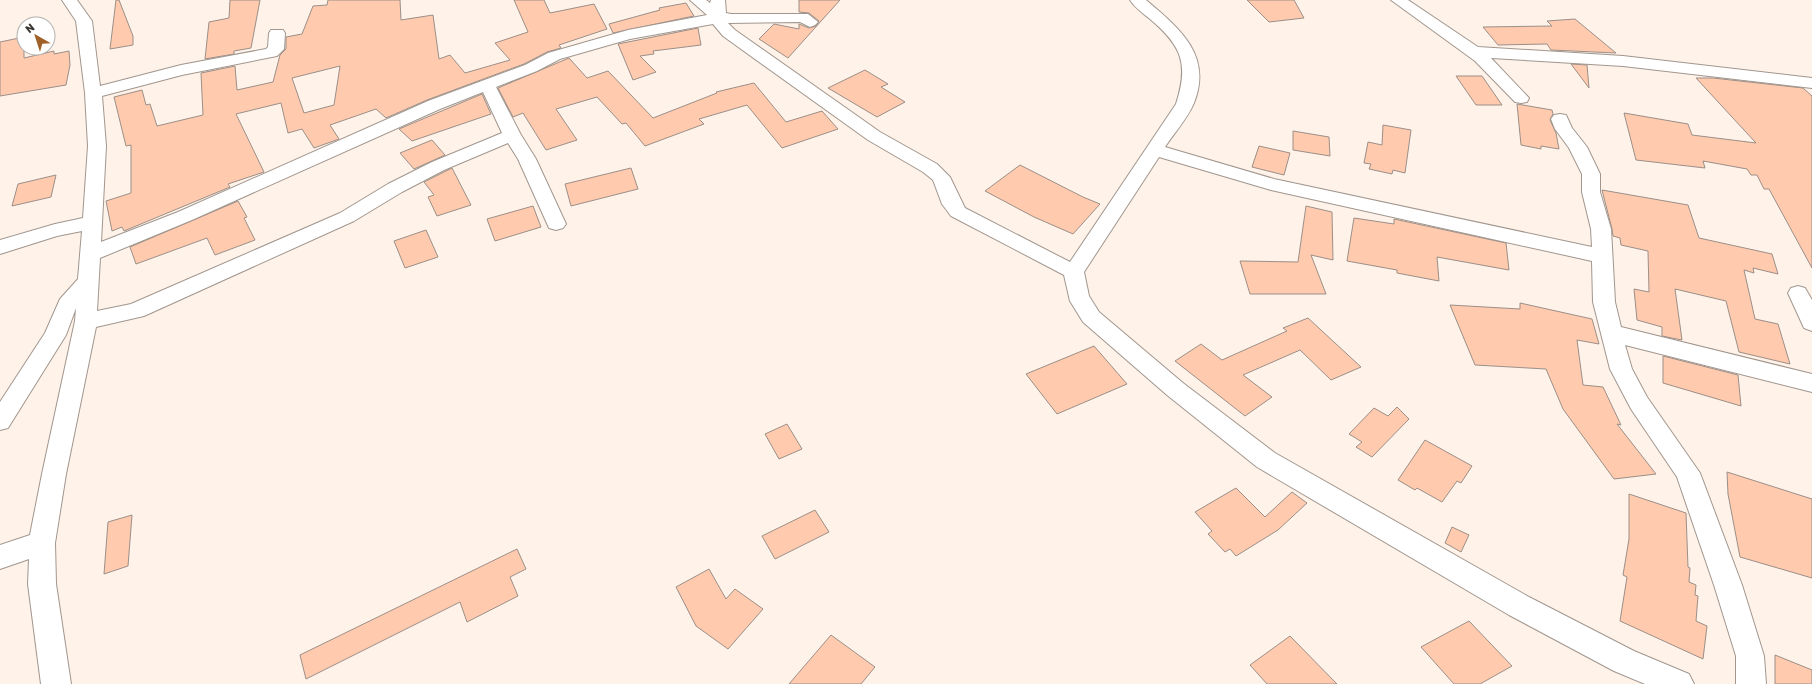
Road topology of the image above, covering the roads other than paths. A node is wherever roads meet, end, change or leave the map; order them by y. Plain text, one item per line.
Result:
1 (69, 0) edge
2 (697, 0) edge
3 (1137, 0) edge
4 (1398, 0) edge
5 (718, 8) edge
6 (810, 22) dead end
7 (277, 33) dead end
8 (1474, 52) junction
9 (1812, 83) edge
10 (486, 85) junction
11 (93, 93) junction
12 (1521, 98) dead end
13 (1560, 119) dead end
14 (512, 135) junction
15 (1155, 150) junction
16 (92, 223) junction
17 (556, 224) dead end
18 (0, 247) edge
19 (90, 254) junction
20 (1601, 256) junction
21 (1074, 272) junction
22 (88, 282) junction
23 (1798, 293) dead end
24 (86, 321) junction
25 (1812, 323) edge
26 (1611, 333) junction
27 (1812, 383) edge
28 (0, 421) edge
29 (42, 543) junction
30 (0, 557) edge
31 (56, 684) edge
32 (1679, 684) edge
33 (1751, 684) edge

1 - 11 street
2 - 5 street
3 - 15 street
4 - 8 street
5 - 6 street
5 - 10 street
5 - 21 street
7 - 11 street
8 - 9 street
8 - 12 street
10 - 14 street
10 - 19 street
11 - 16 street
13 - 20 street
14 - 17 street
14 - 24 street
15 - 20 street
15 - 21 street
16 - 18 street
16 - 19 street
19 - 22 street
20 - 26 street
21 - 32 street
22 - 24 street
22 - 28 street
23 - 25 street
24 - 29 street
26 - 27 street
26 - 33 street
29 - 30 street
29 - 31 street

